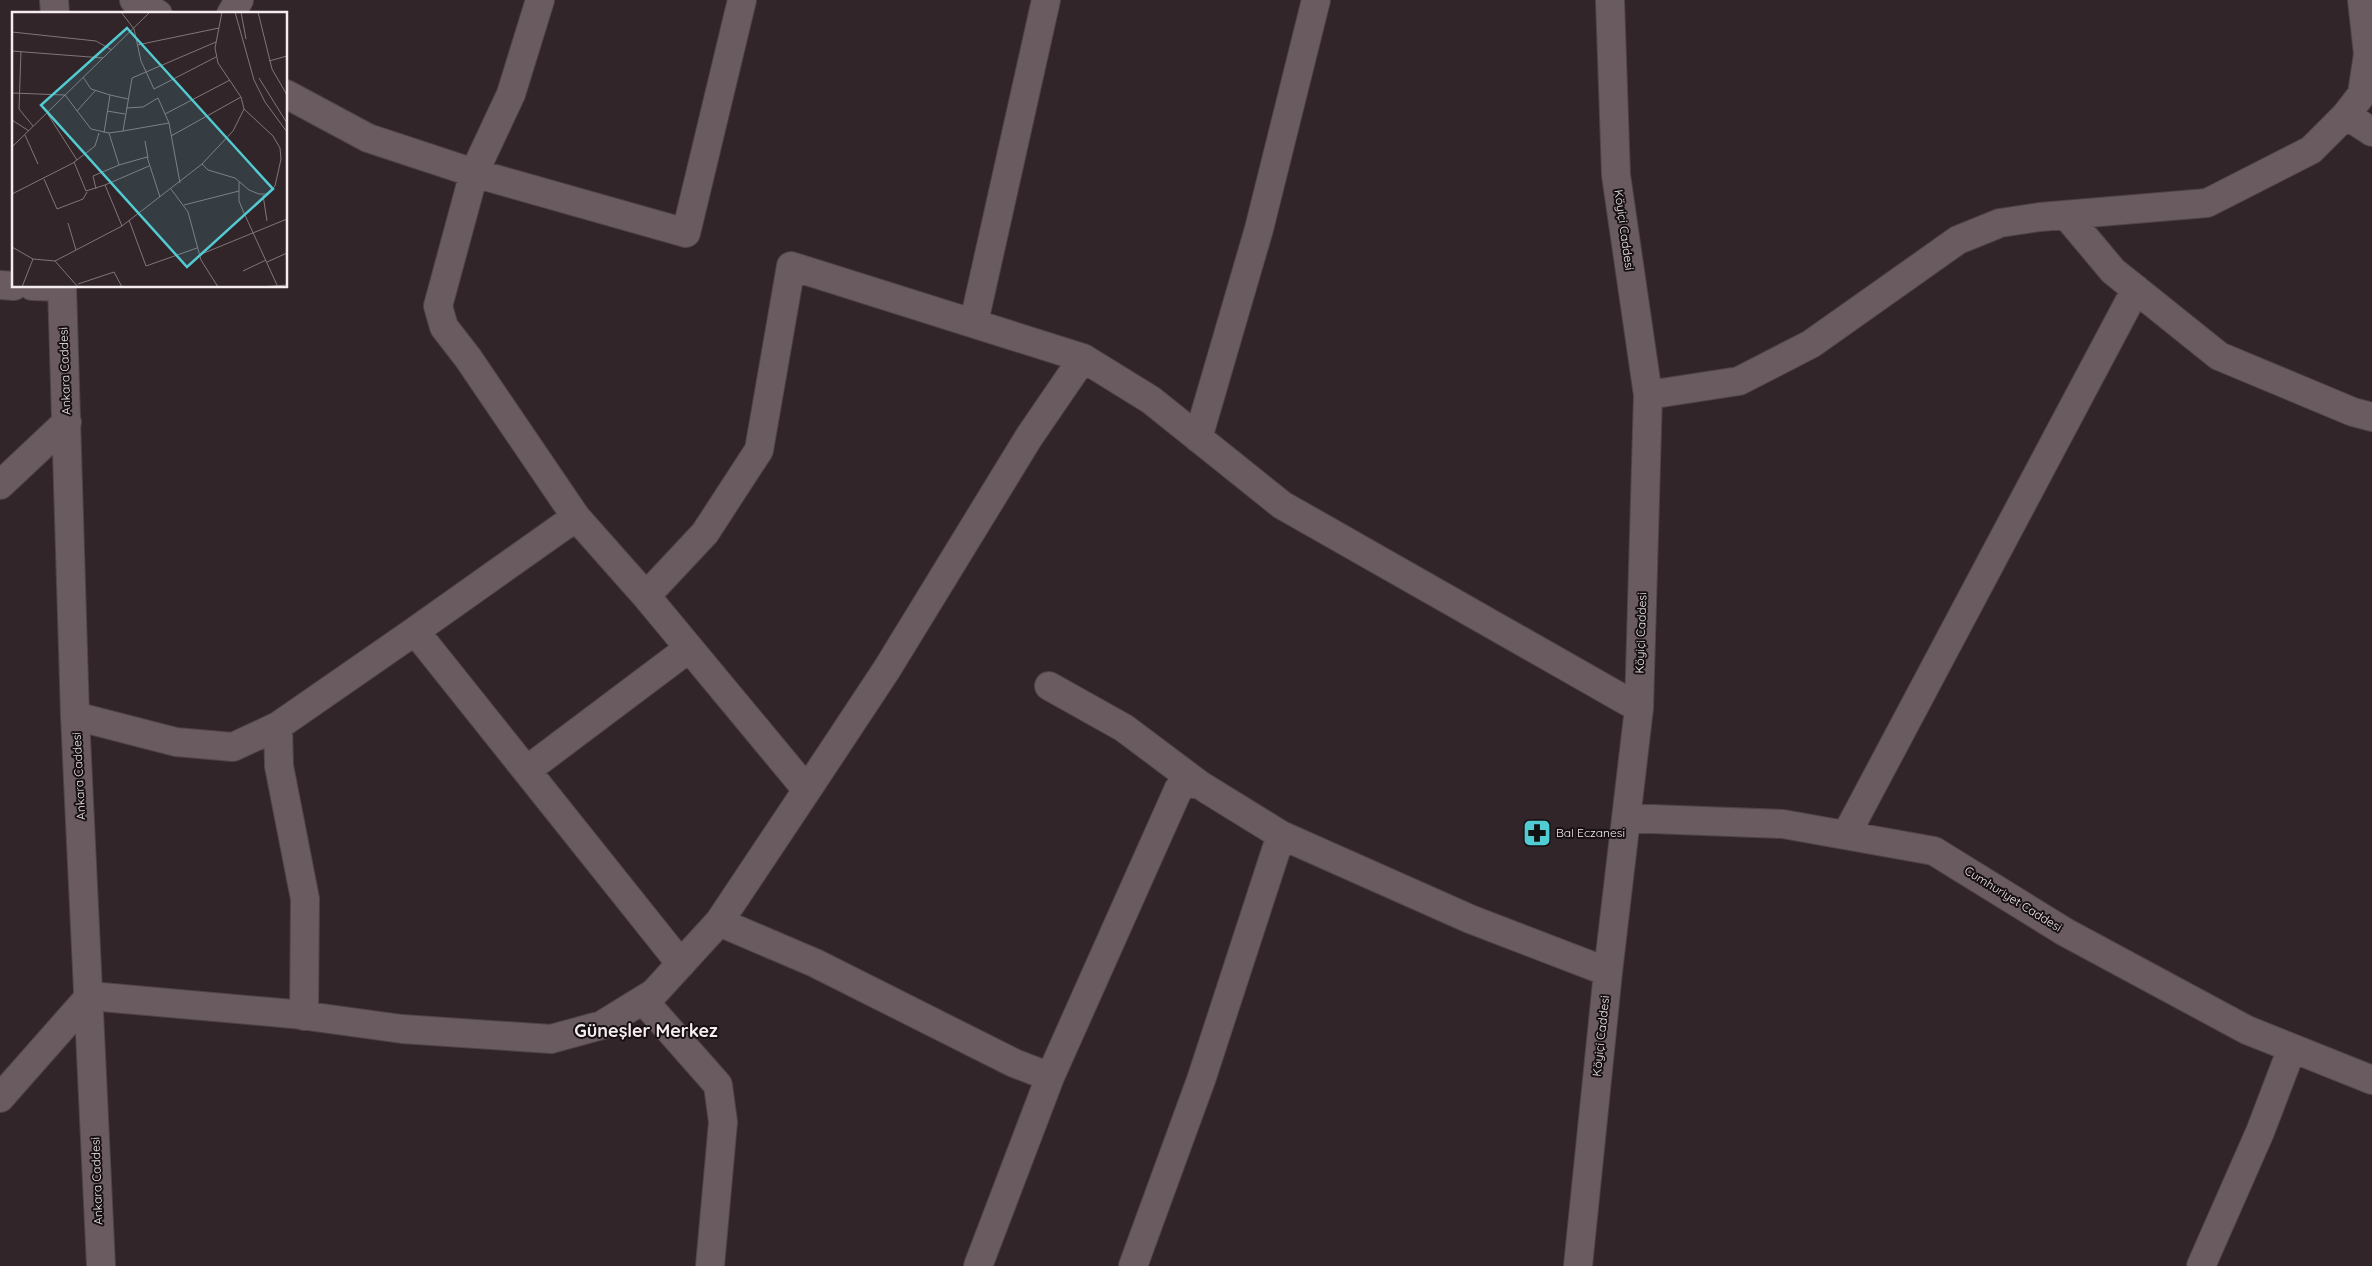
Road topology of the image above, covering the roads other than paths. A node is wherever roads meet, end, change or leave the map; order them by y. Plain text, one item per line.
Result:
1 (134, 0) edge
2 (239, 0) edge
3 (540, 0) edge
4 (742, 0) edge
5 (1046, 0) edge
6 (1316, 0) edge
7 (1610, 0) edge
8 (2362, 0) edge
9 (155, 12) edge
10 (232, 12) edge
11 (288, 95) edge
12 (2346, 115) junction
13 (2372, 132) edge
14 (474, 173) junction
15 (2066, 215) junction
16 (62, 288) edge
17 (2136, 289) junction
18 (974, 322) junction
19 (1083, 358) junction
20 (1648, 395) junction
21 (2372, 417) edge
22 (67, 422) junction
23 (1198, 438) junction
24 (0, 485) edge
25 (576, 517) junction
26 (646, 596) junction
27 (415, 631) junction
28 (688, 649) junction
29 (1048, 686) dead end
30 (1639, 708) junction
31 (76, 716) junction
32 (278, 726) junction
33 (528, 770) junction
34 (1200, 785) junction
35 (807, 790) junction
36 (1626, 818) junction
37 (1281, 834) junction
38 (1846, 835) junction
39 (720, 922) junction
40 (681, 964) junction
41 (1608, 972) junction
42 (90, 996) junction
43 (643, 1000) junction
44 (304, 1016) junction
45 (2292, 1048) junction
46 (2370, 1074) edge
47 (1050, 1076) junction
48 (0, 1098) edge
49 (101, 1266) edge
50 (710, 1266) edge
51 (978, 1266) edge
52 (1133, 1266) edge
53 (1578, 1266) edge
54 (2201, 1266) edge

1 - 9 street
2 - 10 street
3 - 14 street
4 - 14 street
5 - 18 street
6 - 23 street
7 - 20 street, Köyiçi Caddesi
8 - 12 street
11 - 14 street
12 - 13 street
12 - 15 street
14 - 25 street
15 - 17 street
15 - 20 street
16 - 22 street, Ankara Caddesi
17 - 21 street
17 - 38 street
18 - 19 street
18 - 26 street
19 - 23 street
19 - 35 street
20 - 30 street, Köyiçi Caddesi
22 - 24 street
22 - 31 street, Ankara Caddesi
23 - 30 street
25 - 26 street
25 - 27 street
26 - 28 street
27 - 32 street
27 - 33 street
28 - 33 street
28 - 35 street
29 - 34 street
30 - 36 street, Köyiçi Caddesi
31 - 32 street
31 - 42 street, Ankara Caddesi
32 - 44 street
33 - 40 street
34 - 37 street
34 - 47 street
35 - 39 street
36 - 38 street, Cumhuriyet Caddesi
36 - 41 street, Köyiçi Caddesi
37 - 41 street
37 - 52 street
38 - 45 street, Cumhuriyet Caddesi
39 - 40 street
39 - 47 street
40 - 43 street
41 - 53 street, Köyiçi Caddesi
42 - 44 street
42 - 48 street
42 - 49 street, Ankara Caddesi
43 - 44 street
43 - 50 street
45 - 46 street, Cumhuriyet Caddesi
45 - 54 street
47 - 51 street

